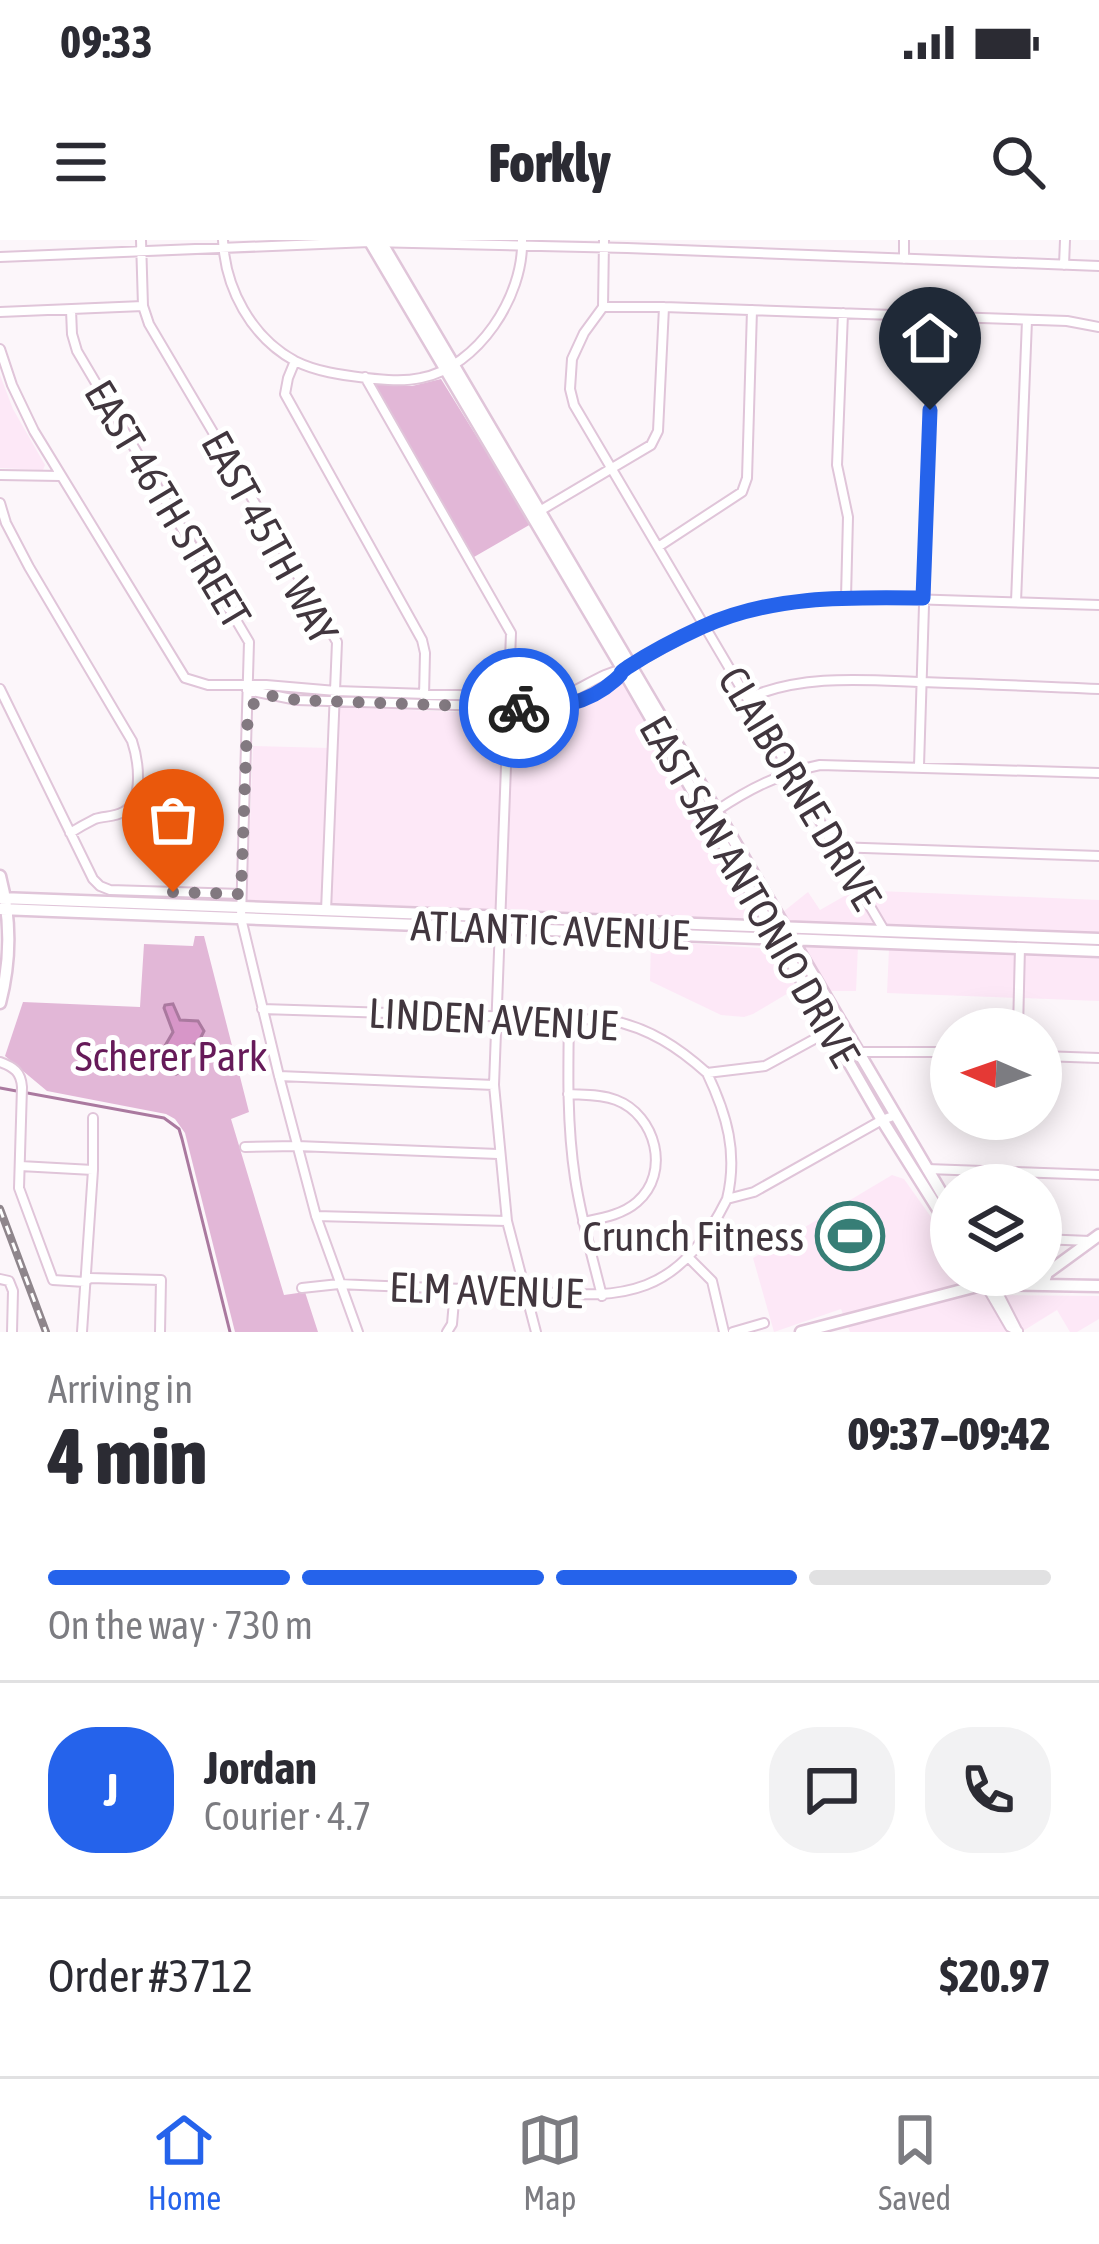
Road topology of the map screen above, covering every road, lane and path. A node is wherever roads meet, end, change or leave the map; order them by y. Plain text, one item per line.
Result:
1 (904, 240) edge
2 (1065, 240) edge
3 (375, 241) edge
4 (223, 243) edge
5 (522, 243) edge
6 (604, 244) edge
7 (142, 245) edge
8 (0, 257) edge
9 (904, 259) junction
10 (1064, 265) junction
11 (1099, 266) edge
12 (143, 306) junction
13 (664, 307) junction
14 (603, 308) junction
15 (71, 310) junction
16 (752, 310) junction
17 (0, 312) edge
18 (843, 313) junction
19 (933, 316) junction
20 (1027, 320) junction
21 (1099, 327) edge
22 (0, 349) edge
23 (295, 361) junction
24 (448, 367) junction
25 (365, 377) junction
26 (611, 470) junction
27 (0, 475) edge
28 (62, 476) junction
29 (0, 502) edge
30 (535, 513) junction
31 (658, 547) junction
32 (845, 597) junction
33 (923, 598) junction
34 (1016, 602) junction
35 (1099, 605) edge
36 (704, 626) junction
37 (627, 668) junction
38 (921, 682) junction
39 (248, 688) junction
40 (1099, 688) edge
41 (0, 689) edge
42 (271, 694) junction
43 (336, 695) junction
44 (748, 698) junction
45 (423, 699) junction
46 (508, 702) junction
47 (247, 726) junction
48 (919, 766) junction
49 (791, 771) junction
50 (1099, 773) edge
51 (711, 813) junction
52 (70, 832) junction
53 (835, 847) junction
54 (1099, 856) edge
55 (0, 876) edge
56 (241, 894) junction
57 (3, 904) edge
58 (326, 911) junction
59 (240, 913) junction
60 (499, 923) junction
61 (783, 935) junction
62 (885, 938) junction
63 (1099, 940) edge
64 (1020, 942) junction
65 (1099, 951) edge
66 (0, 1003) edge
67 (1018, 1008) edge
68 (262, 1009) junction
69 (496, 1017) junction
70 (569, 1019) junction
71 (836, 1027) junction
72 (930, 1052) edge
73 (852, 1054) junction
74 (1062, 1057) edge
75 (1099, 1058) edge
76 (0, 1062) edge
77 (707, 1072) junction
78 (279, 1076) junction
79 (494, 1085) junction
80 (568, 1094) junction
81 (896, 1114) junction
82 (93, 1118) dead end
83 (882, 1120) junction
84 (297, 1146) junction
85 (245, 1147) dead end
86 (498, 1154) junction
87 (20, 1166) junction
88 (93, 1171) junction
89 (921, 1172) junction
90 (1099, 1175) edge
91 (930, 1183) edge
92 (930, 1189) edge
93 (727, 1199) junction
94 (316, 1216) junction
95 (507, 1221) junction
96 (583, 1222) junction
97 (1095, 1238) edge
98 (1062, 1239) edge
99 (688, 1257) junction
100 (1062, 1262) edge
101 (0, 1279) edge
102 (85, 1282) junction
103 (339, 1284) junction
104 (1062, 1285) edge
105 (1099, 1287) edge
106 (302, 1288) dead end
107 (455, 1290) junction
108 (524, 1291) junction
109 (602, 1296) junction
110 (932, 1296) edge
111 (997, 1296) edge
112 (764, 1323) dead end
113 (825, 1329) edge
114 (12, 1332) edge
115 (82, 1332) edge
116 (160, 1332) edge
117 (358, 1332) edge
118 (447, 1332) edge
119 (536, 1332) edge
120 (724, 1332) edge
121 (734, 1332) edge
122 (801, 1332) edge
123 (1018, 1332) edge

1 - 9 street
2 - 10 street
3 - 4 street
3 - 5 street
3 - 24 main road, EAST SAN ANTONIO DRIVE
4 - 7 street
4 - 23 street
5 - 6 street
5 - 24 street
6 - 9 street
6 - 14 street
7 - 8 street
7 - 12 street, EAST 45TH WAY
9 - 10 street
10 - 11 street
12 - 15 street
12 - 43 street, EAST 45TH WAY
13 - 14 street
13 - 16 street
13 - 26 street
14 - 26 street, CLAIBORNE DRIVE
15 - 17 street
15 - 39 street, EAST 46TH STREET
16 - 18 street
16 - 31 street
18 - 19 street
18 - 32 street
19 - 20 street
19 - 33 street
20 - 21 street
20 - 34 street
22 - 28 street
23 - 25 street
23 - 45 street
24 - 25 street
24 - 30 main road, EAST SAN ANTONIO DRIVE
25 - 46 street
26 - 30 street
26 - 31 street, CLAIBORNE DRIVE
27 - 28 street
28 - 39 street
29 - 52 street
30 - 37 main road, EAST SAN ANTONIO DRIVE
31 - 36 street, CLAIBORNE DRIVE
32 - 33 street
32 - 36 street
33 - 34 street
33 - 38 street
34 - 35 street
36 - 37 street
36 - 44 street, CLAIBORNE DRIVE
37 - 46 street
37 - 51 main road, EAST SAN ANTONIO DRIVE
38 - 40 street
38 - 44 street
38 - 48 street
39 - 42 street
39 - 43 street
39 - 47 street, EAST 46TH STREET
41 - 52 street
42 - 43 street
42 - 47 street
43 - 45 street
43 - 58 street, EAST 45TH WAY
44 - 49 street, CLAIBORNE DRIVE
45 - 46 street
46 - 60 street
47 - 56 street, EAST 46TH STREET
48 - 49 street
48 - 50 street
49 - 51 street
49 - 53 street, CLAIBORNE DRIVE
51 - 61 main road, EAST SAN ANTONIO DRIVE
52 - 56 street
53 - 54 street
53 - 62 street, CLAIBORNE DRIVE
55 - 57 main road
56 - 59 street, EAST 46TH STREET
57 - 59 main road, ATLANTIC AVENUE
57 - 66 main road
58 - 59 main road, ATLANTIC AVENUE
58 - 60 main road, ATLANTIC AVENUE
59 - 60 main road, ATLANTIC AVENUE
59 - 68 street, EAST 46TH STREET
60 - 61 main road, ATLANTIC AVENUE
60 - 69 street
61 - 62 main road, ATLANTIC AVENUE
61 - 71 main road, EAST SAN ANTONIO DRIVE
62 - 64 main road, ATLANTIC AVENUE
63 - 64 main road, ATLANTIC AVENUE
64 - 65 main road, ATLANTIC AVENUE
64 - 67 street
68 - 69 street, LINDEN AVENUE
68 - 78 street, EAST 46TH STREET
69 - 70 street, LINDEN AVENUE
69 - 79 street
70 - 77 street, LINDEN AVENUE
70 - 80 street
71 - 73 main road, EAST SAN ANTONIO DRIVE
71 - 77 street
72 - 73 street
73 - 81 main road, EAST SAN ANTONIO DRIVE
73 - 83 main road, EAST SAN ANTONIO DRIVE
74 - 75 street
76 - 87 street
77 - 93 street
78 - 79 street
78 - 84 street, EAST 46TH STREET
79 - 86 street
80 - 96 street
80 - 96 street
81 - 83 street
81 - 89 main road, EAST SAN ANTONIO DRIVE
82 - 88 street
83 - 89 main road, EAST SAN ANTONIO DRIVE
83 - 93 street
84 - 85 street
84 - 86 street
84 - 94 street, EAST 46TH STREET
86 - 95 street
87 - 88 street
87 - 102 street
88 - 102 street
89 - 90 street
89 - 91 main road, EAST SAN ANTONIO DRIVE
89 - 92 main road, EAST SAN ANTONIO DRIVE
93 - 99 street, ELM AVENUE
94 - 95 street
94 - 103 street, EAST 46TH STREET
95 - 108 street
96 - 109 street
97 - 98 street
97 - 100 main road
99 - 109 street, ELM AVENUE
99 - 120 street
101 - 114 street
102 - 115 street
102 - 116 street
103 - 106 street, ELM AVENUE
103 - 107 street, ELM AVENUE
103 - 117 street, EAST 46TH STREET
104 - 105 main road
107 - 108 street, ELM AVENUE
107 - 118 street
108 - 109 street, ELM AVENUE
108 - 119 street
110 - 113 main road
111 - 123 street
112 - 121 street
113 - 122 main road

